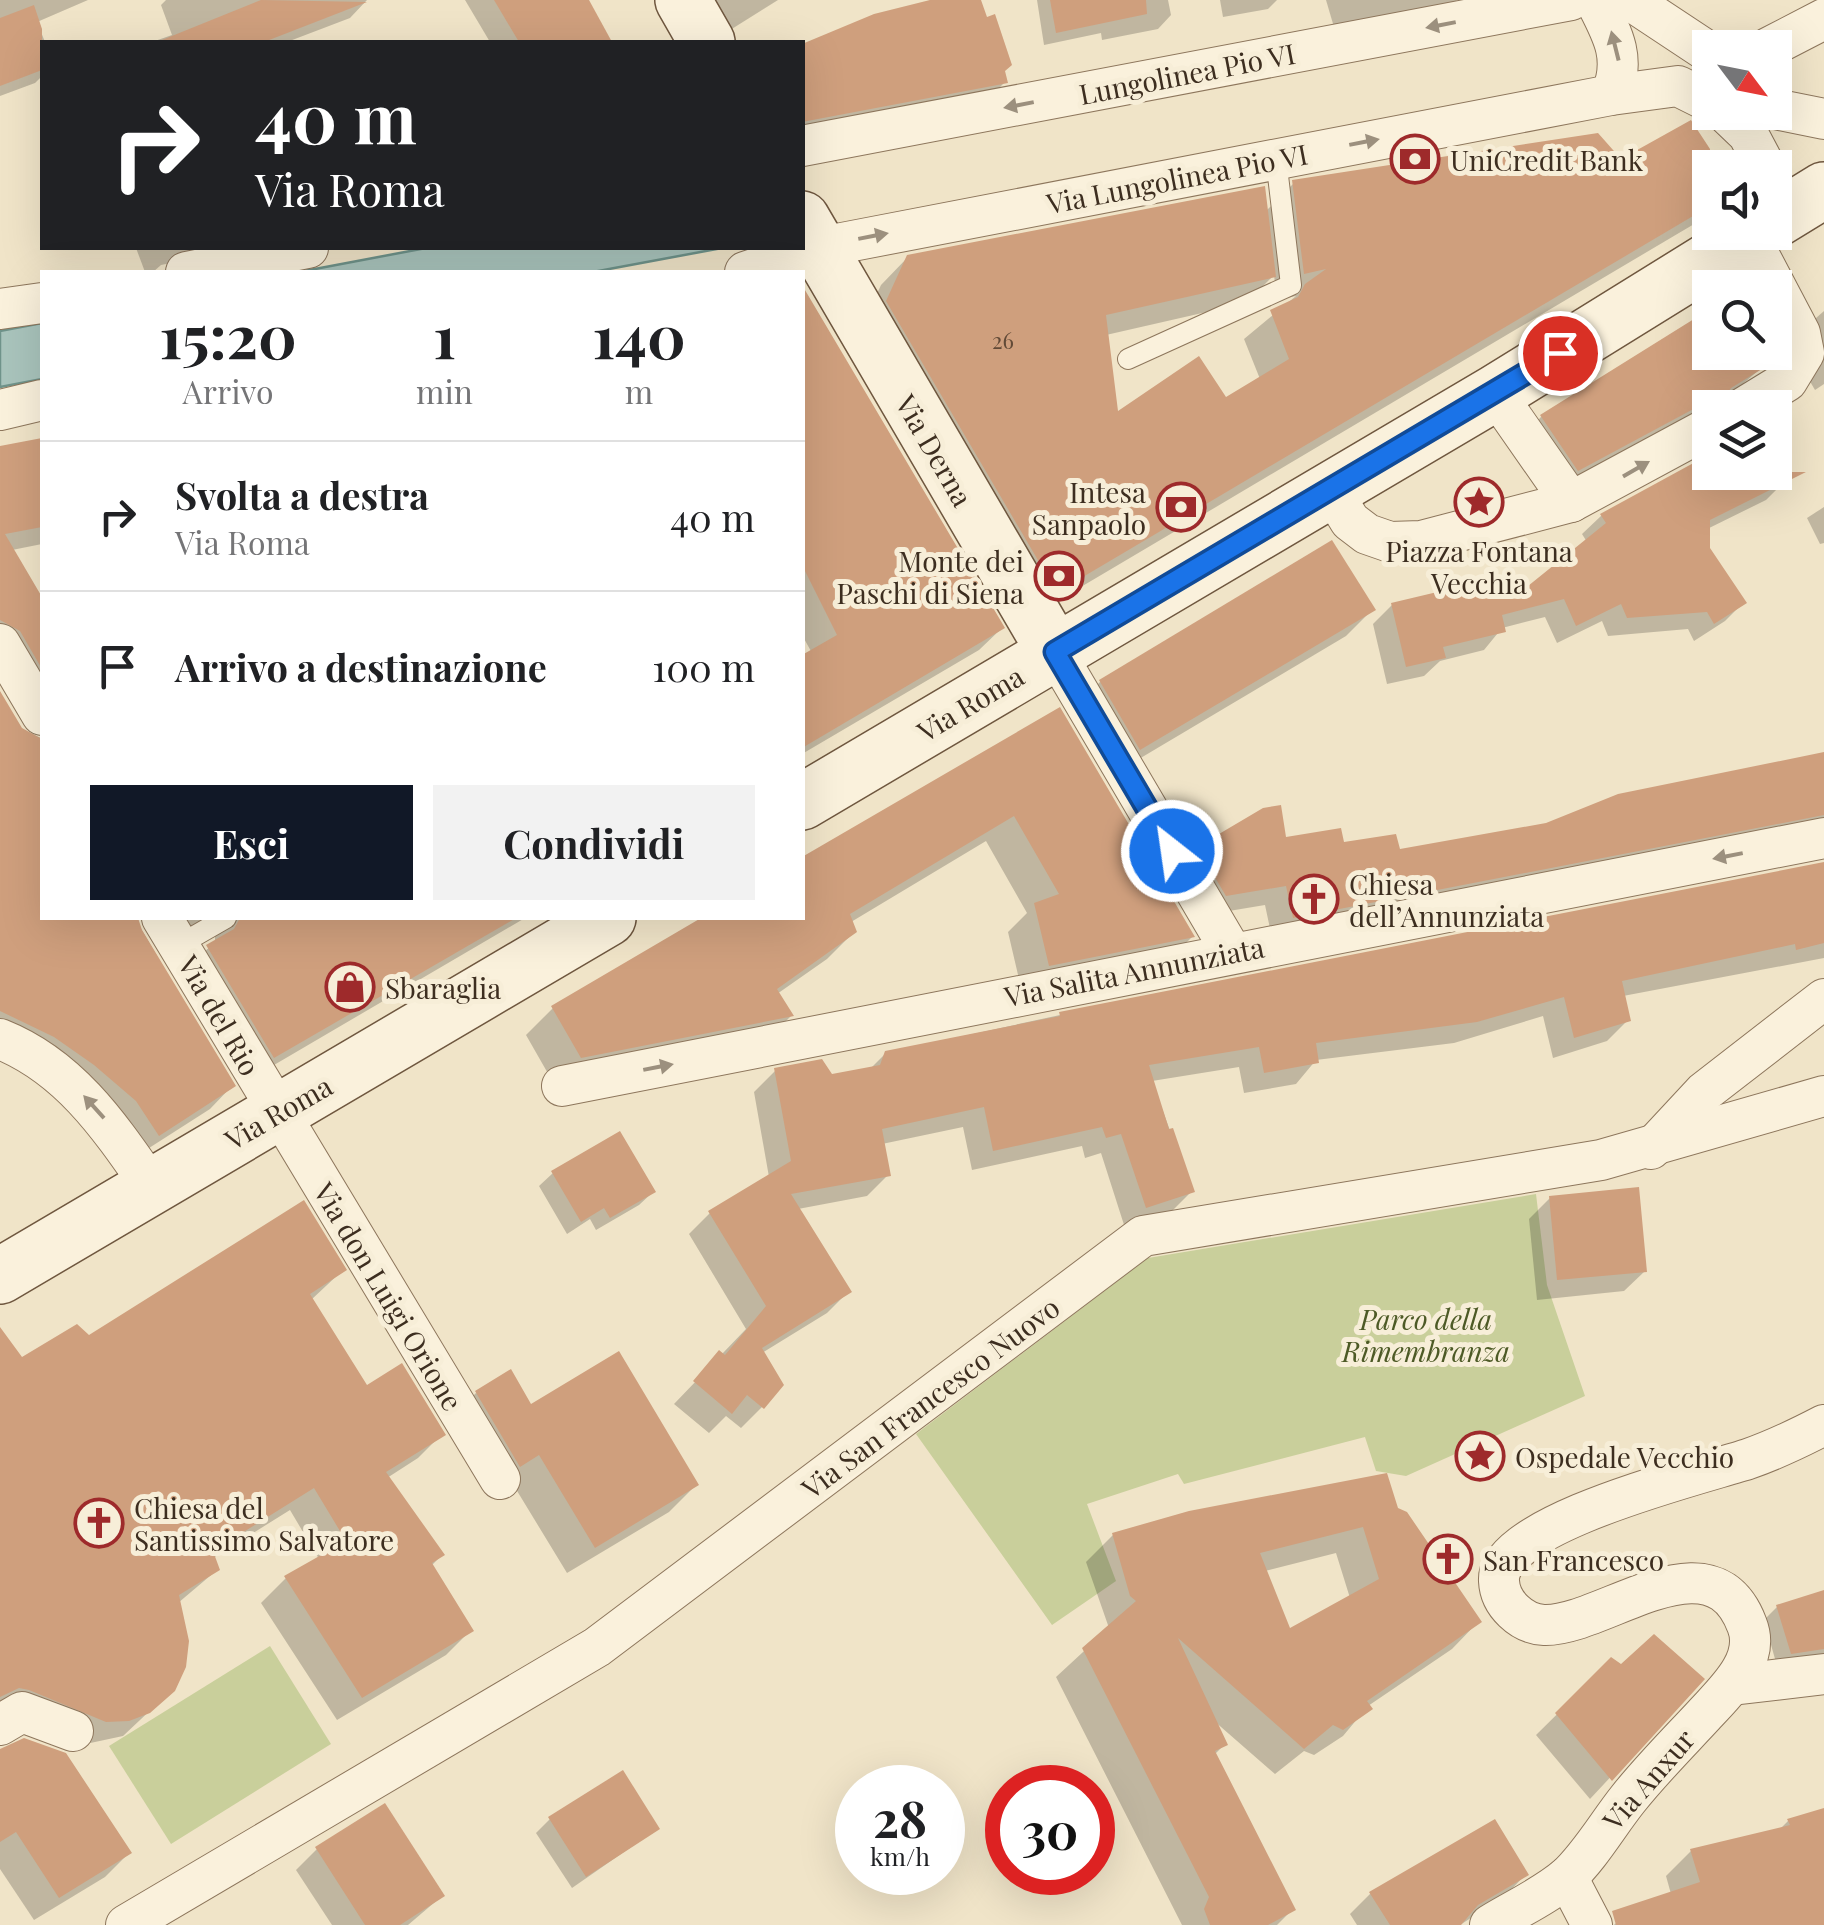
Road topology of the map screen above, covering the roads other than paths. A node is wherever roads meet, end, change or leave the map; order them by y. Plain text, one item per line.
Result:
1 (683, 0) edge
2 (1571, 0) edge
3 (1595, 0) edge
4 (1630, 0) edge
5 (1824, 19) edge
6 (1792, 36) edge
7 (707, 40) edge
8 (1692, 41) edge
9 (1692, 88) edge
10 (1611, 94) junction
11 (1792, 112) edge
12 (1824, 119) edge
13 (805, 145) edge
14 (1276, 159) junction
15 (809, 233) edge
16 (298, 250) edge
17 (782, 250) edge
18 (1710, 250) edge
19 (1784, 250) edge
20 (196, 270) edge
21 (749, 270) edge
22 (40, 302) edge
23 (0, 309) edge
24 (1128, 359) dead end
25 (1772, 390) edge
26 (1494, 393) junction
27 (40, 400) edge
28 (0, 410) edge
29 (1692, 437) edge
30 (1330, 490) junction
31 (1571, 502) junction
32 (0, 644) edge
33 (1055, 652) junction
34 (40, 713) edge
35 (805, 800) edge
36 (1824, 838) edge
37 (218, 920) edge
38 (605, 920) edge
39 (171, 932) edge
40 (1231, 951) junction
41 (1824, 999) edge
42 (0, 1039) edge
43 (562, 1086) dead end
44 (1824, 1096) edge
45 (277, 1114) junction
46 (1651, 1149) junction
47 (151, 1186) junction
48 (0, 1276) edge
49 (1824, 1426) edge
50 (500, 1479) dead end
51 (1824, 1674) edge
52 (1732, 1685) junction
53 (0, 1725) edge
54 (72, 1731) dead end
55 (1567, 1877) junction
56 (126, 1925) edge
57 (1490, 1925) edge
58 (1592, 1925) edge

1 - 7 main road
2 -> 13 street, Lungolinea Pio VI
10 -> 3 street
4 - 8 street
5 - 6 street
9 - 10 street, Via Lungolinea Pio VI
14 -> 10 street, Via Lungolinea Pio VI
11 - 12 street
15 -> 14 street, Via Lungolinea Pio VI
14 - 24 lane
15 - 33 main road, Via Derna
16 - 20 street
17 - 21 street, Via Lungolinea Pio VI
18 - 26 main road, Via Roma
19 - 25 street
22 - 23 street
26 - 30 main road, Via Roma
26 - 31 street
27 - 28 street
31 -> 29 street
30 - 31 street
30 - 33 main road, Via Roma
32 - 34 street
33 - 35 main road, Via Roma
33 - 40 street
36 -> 40 street, Via Salita Annunziata
37 - 39 lane
38 - 45 main road, Via Roma
39 - 45 street, Via del Rio
43 -> 40 street, Via Salita Annunziata
41 - 46 street
47 -> 42 street
44 - 46 street, Via San Francesco Nuovo
45 - 47 main road, Via Roma
45 - 50 street, Via don Luigi Orione
46 - 56 street, Via San Francesco Nuovo
47 - 48 main road, Via Roma
49 - 52 street
51 - 52 street
52 - 55 street, Via Anxur
53 - 54 street
55 - 57 street, Via Anxur
55 - 58 street

